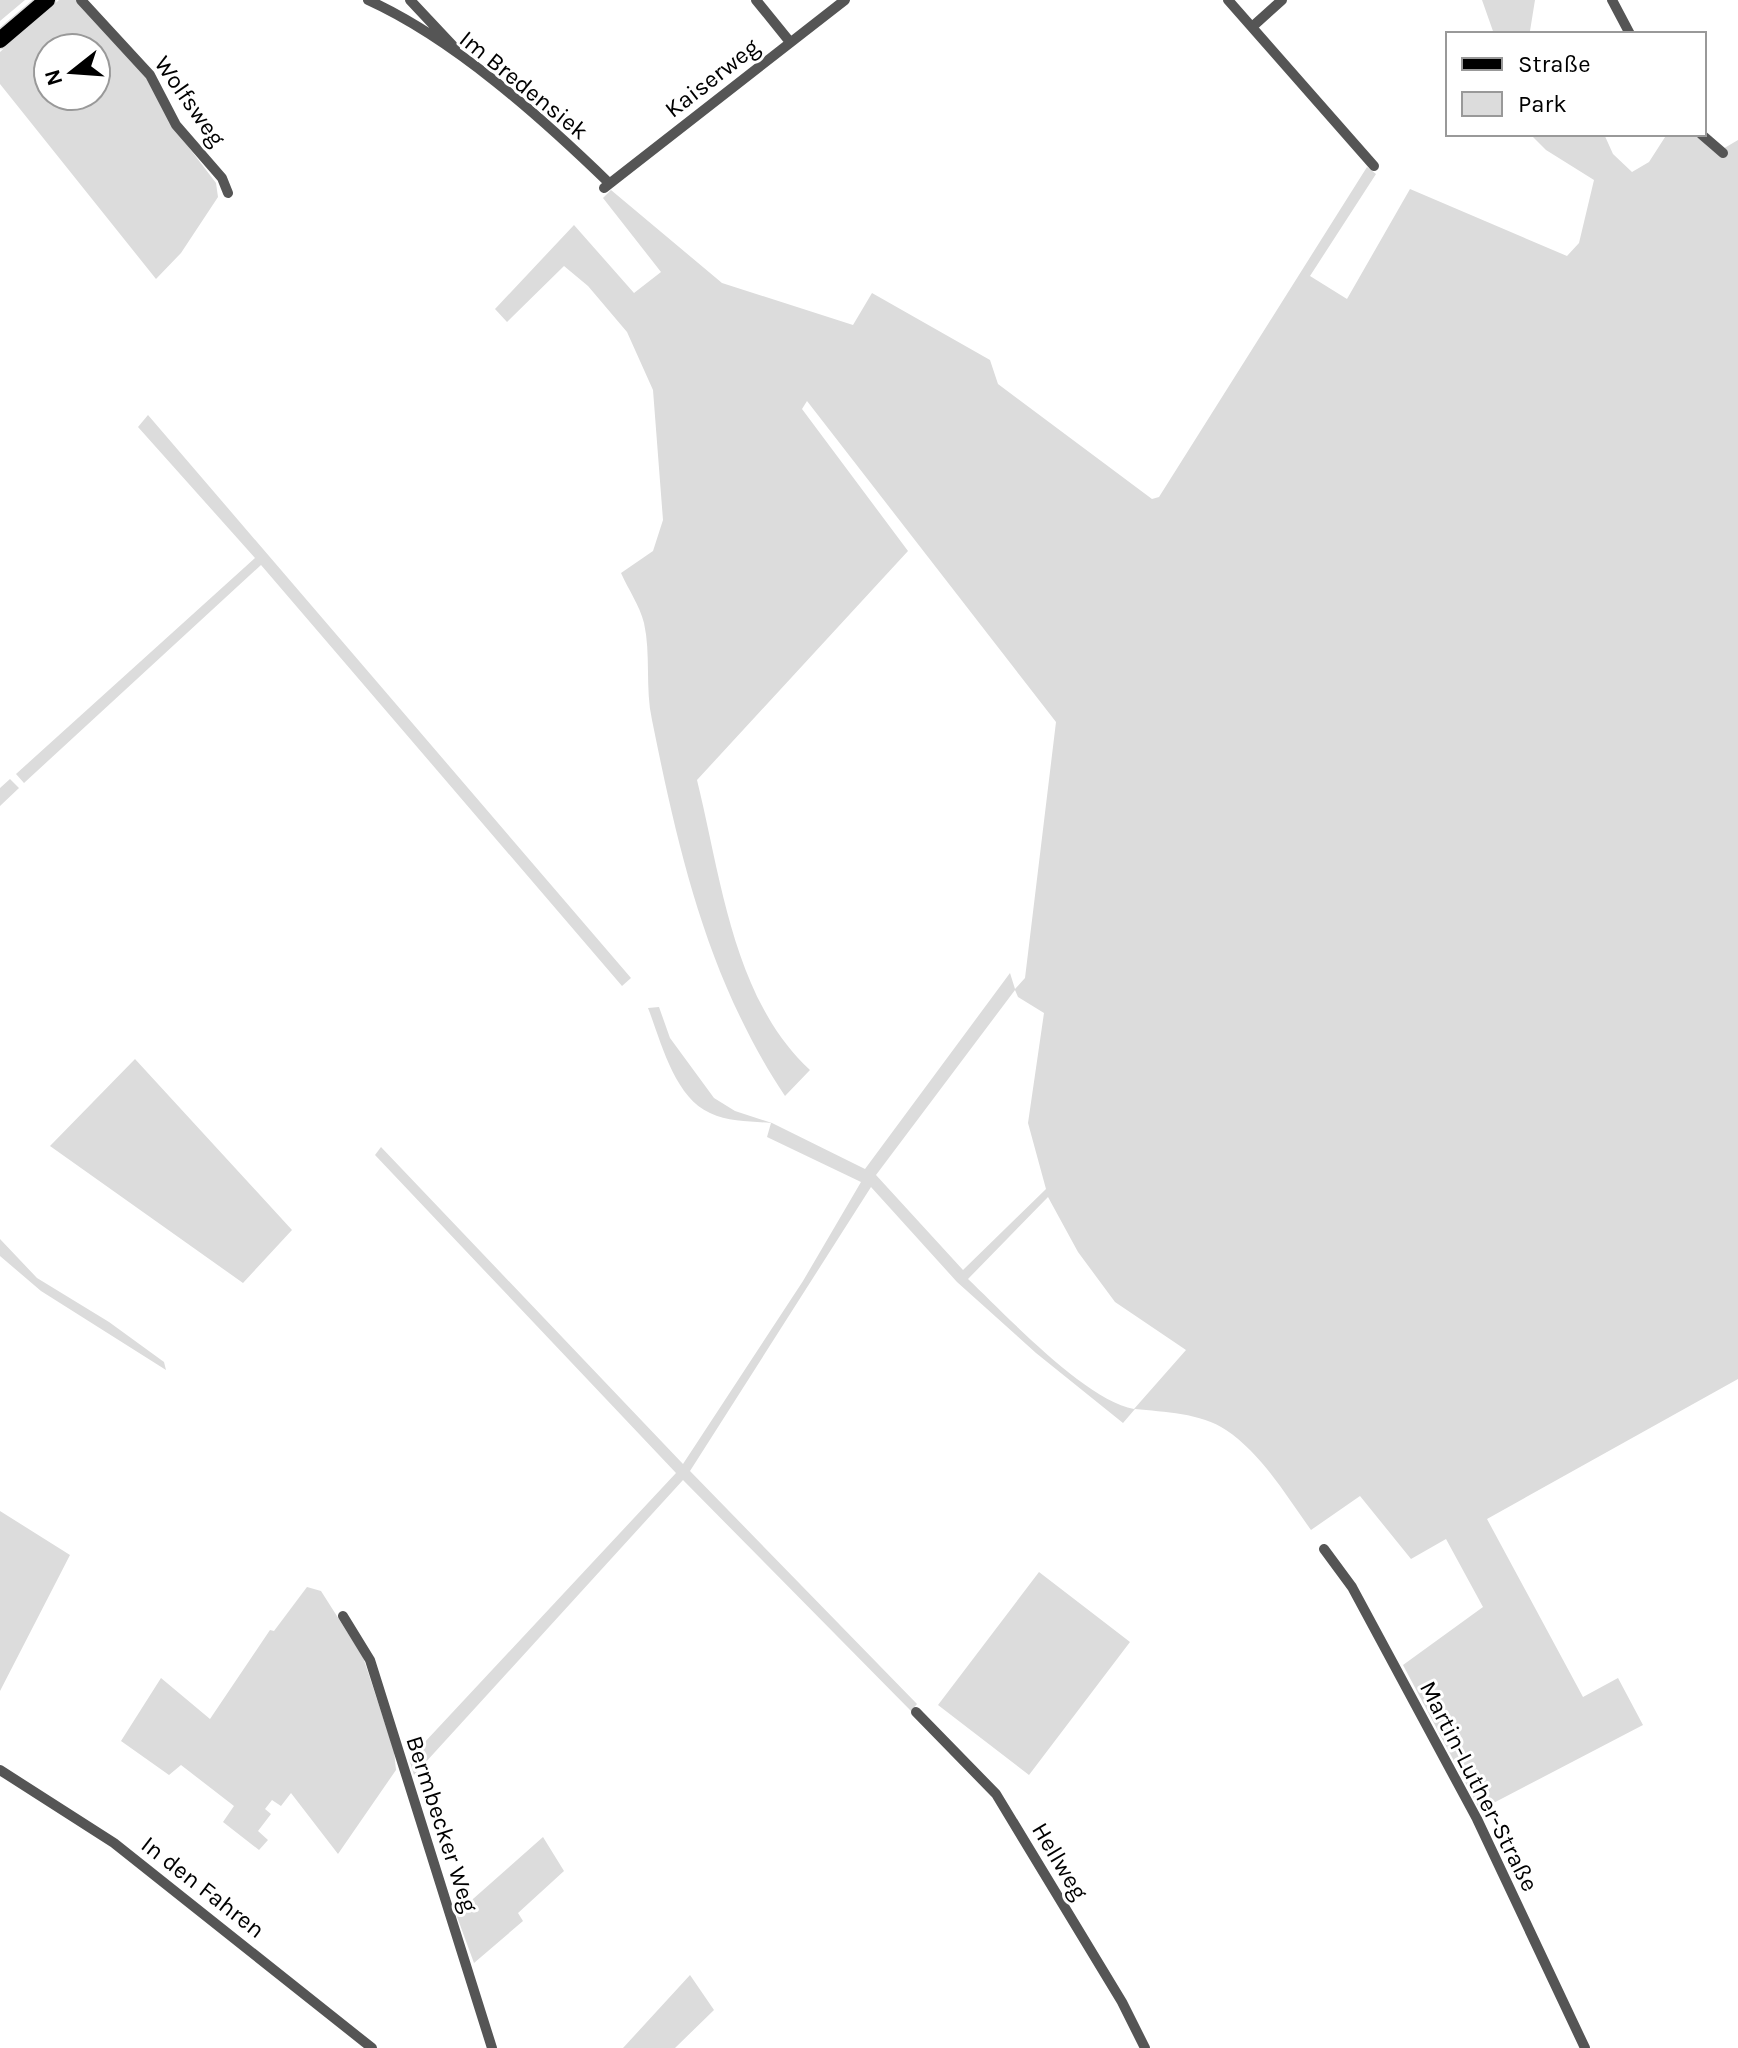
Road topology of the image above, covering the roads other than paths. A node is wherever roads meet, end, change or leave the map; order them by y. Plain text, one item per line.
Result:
1 (47, 0) edge
2 (81, 0) edge
3 (368, 0) edge
4 (410, 0) edge
5 (756, 0) edge
6 (845, 0) edge
7 (1228, 0) edge
8 (1282, 0) edge
9 (1612, 0) edge
10 (1252, 27) junction
11 (1629, 32) edge
12 (0, 40) edge
13 (790, 42) junction
14 (459, 52) junction
15 (1703, 136) edge
16 (1723, 153) dead end
17 (1374, 166) dead end
18 (607, 186) joint
19 (228, 193) dead end
20 (1324, 1549) dead end
21 (343, 1616) dead end
22 (916, 1712) dead end
23 (0, 1770) edge
24 (372, 2048) edge
25 (492, 2048) edge
26 (1145, 2048) edge
27 (1585, 2048) edge

1 - 12 main road
2 - 19 street, Wolfsweg
3 - 14 street, Im Bredensiek
4 - 14 street
5 - 13 street
6 - 13 street, Kaiserweg
7 - 10 street
8 - 10 street
9 - 11 street
10 - 17 street
13 - 18 street, Kaiserweg
14 - 18 street, Im Bredensiek
15 - 16 street
20 - 27 street, Martin-Luther-Straße
21 - 25 street, Bermbecker Weg
22 - 26 street, Hellweg
23 - 24 street, In den Fahren

